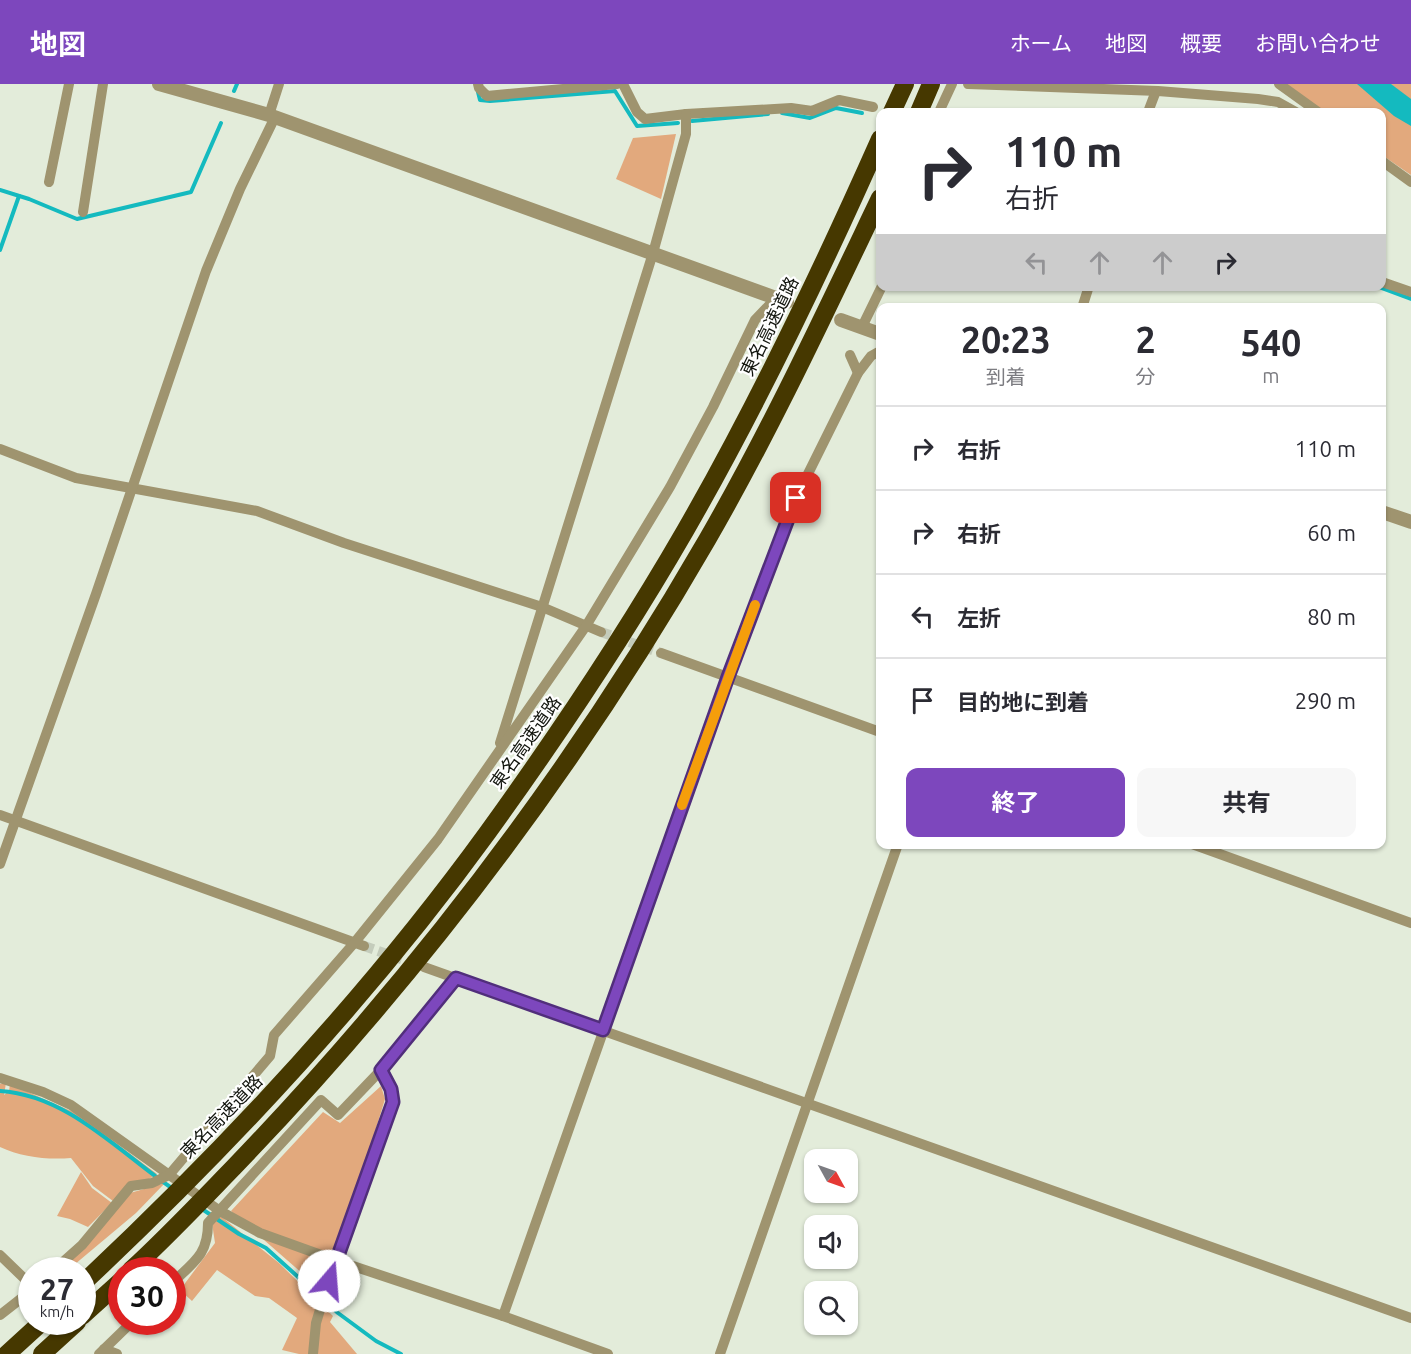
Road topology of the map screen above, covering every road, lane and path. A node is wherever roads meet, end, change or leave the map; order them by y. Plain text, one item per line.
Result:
1 (69, 84) edge
2 (103, 84) edge
3 (159, 84) edge
4 (279, 84) edge
5 (478, 84) edge
6 (617, 84) edge
7 (623, 84) edge
8 (905, 84) edge
9 (931, 84) edge
10 (952, 84) edge
11 (968, 84) edge
12 (1279, 84) edge
13 (1156, 91) junction
14 (873, 107) dead end
15 (894, 108) edge
16 (921, 108) edge
17 (941, 108) edge
18 (1150, 108) edge
19 (1289, 108) edge
20 (1312, 108) edge
21 (686, 114) junction
22 (272, 116) junction
23 (876, 149) edge
24 (1386, 164) edge
25 (1386, 172) edge
26 (49, 182) dead end
27 (1411, 182) edge
28 (876, 206) edge
29 (83, 212) dead end
30 (653, 253) junction
31 (1386, 283) edge
32 (880, 291) edge
33 (1411, 292) edge
34 (781, 300) joint
35 (841, 320) dead end
36 (862, 327) junction
37 (876, 332) edge
38 (876, 353) edge
39 (850, 355) dead end
40 (858, 373) junction
41 (0, 449) edge
42 (133, 487) junction
43 (1386, 513) edge
44 (1411, 522) edge
45 (542, 607) junction
46 (586, 626) junction
47 (601, 632) tunnel mouth
48 (661, 653) tunnel mouth
49 (728, 677) junction
50 (876, 731) edge
51 (496, 755) junction
52 (0, 815) edge
53 (15, 821) junction
54 (896, 849) edge
55 (1206, 849) edge
56 (0, 864) edge
57 (1411, 923) edge
58 (360, 944) junction
59 (424, 967) tunnel mouth
60 (456, 978) junction
61 (603, 1030) junction
62 (381, 1070) junction
63 (2, 1079) edge
64 (807, 1103) junction
65 (167, 1176) junction
66 (220, 1211) junction
67 (0, 1255) edge
68 (69, 1257) edge
69 (144, 1257) edge
70 (335, 1260) junction
71 (186, 1270) edge
72 (96, 1271) edge
73 (18, 1274) edge
74 (108, 1293) edge
75 (18, 1300) edge
76 (96, 1303) edge
77 (0, 1315) edge
78 (503, 1316) junction
79 (1411, 1318) edge
80 (28, 1335) edge
81 (63, 1335) edge
82 (118, 1335) edge
83 (101, 1351) edge
84 (7, 1354) edge
85 (42, 1354) edge
86 (117, 1354) edge
87 (313, 1354) edge
88 (608, 1354) edge
89 (720, 1354) edge

1 - 26 street
2 - 29 street
3 - 22 street
4 - 22 street
5 - 6 street
7 - 21 street
8 - 15 highway
9 - 16 highway
10 - 17 street
11 - 13 street
12 - 20 street
13 - 18 street
13 - 19 street
14 - 21 street
21 - 30 street
22 - 30 street
22 - 42 street
23 - 72 highway, 東名高速道路
24 - 27 street
25 - 27 street
28 - 69 highway
30 - 34 street
30 - 45 street
31 - 33 street
32 - 36 street
34 - 46 street
35 - 36 street
36 - 37 street
38 - 40 street
39 - 40 street
40 - 49 street
41 - 42 street
42 - 45 street
42 - 53 street
43 - 44 street
45 - 46 street
45 - 51 street
46 - 47 street
46 - 51 street
48 - 49 street
49 - 50 street
49 - 61 street
51 - 58 street
52 - 53 street
53 - 56 street
53 - 58 street
54 - 64 street
55 - 57 street
58 - 65 street
59 - 60 street
60 - 61 street
60 - 62 street
61 - 64 street
61 - 78 street
62 - 66 street
62 - 70 street
63 - 65 street
64 - 79 street
64 - 89 street
65 - 66 street
65 - 68 street
66 - 70 street
66 - 71 street
67 - 73 street
70 - 78 street
70 - 87 street
74 - 76 highway
75 - 77 street
78 - 88 street
80 - 84 highway
81 - 85 highway
82 - 83 street
83 - 86 street

